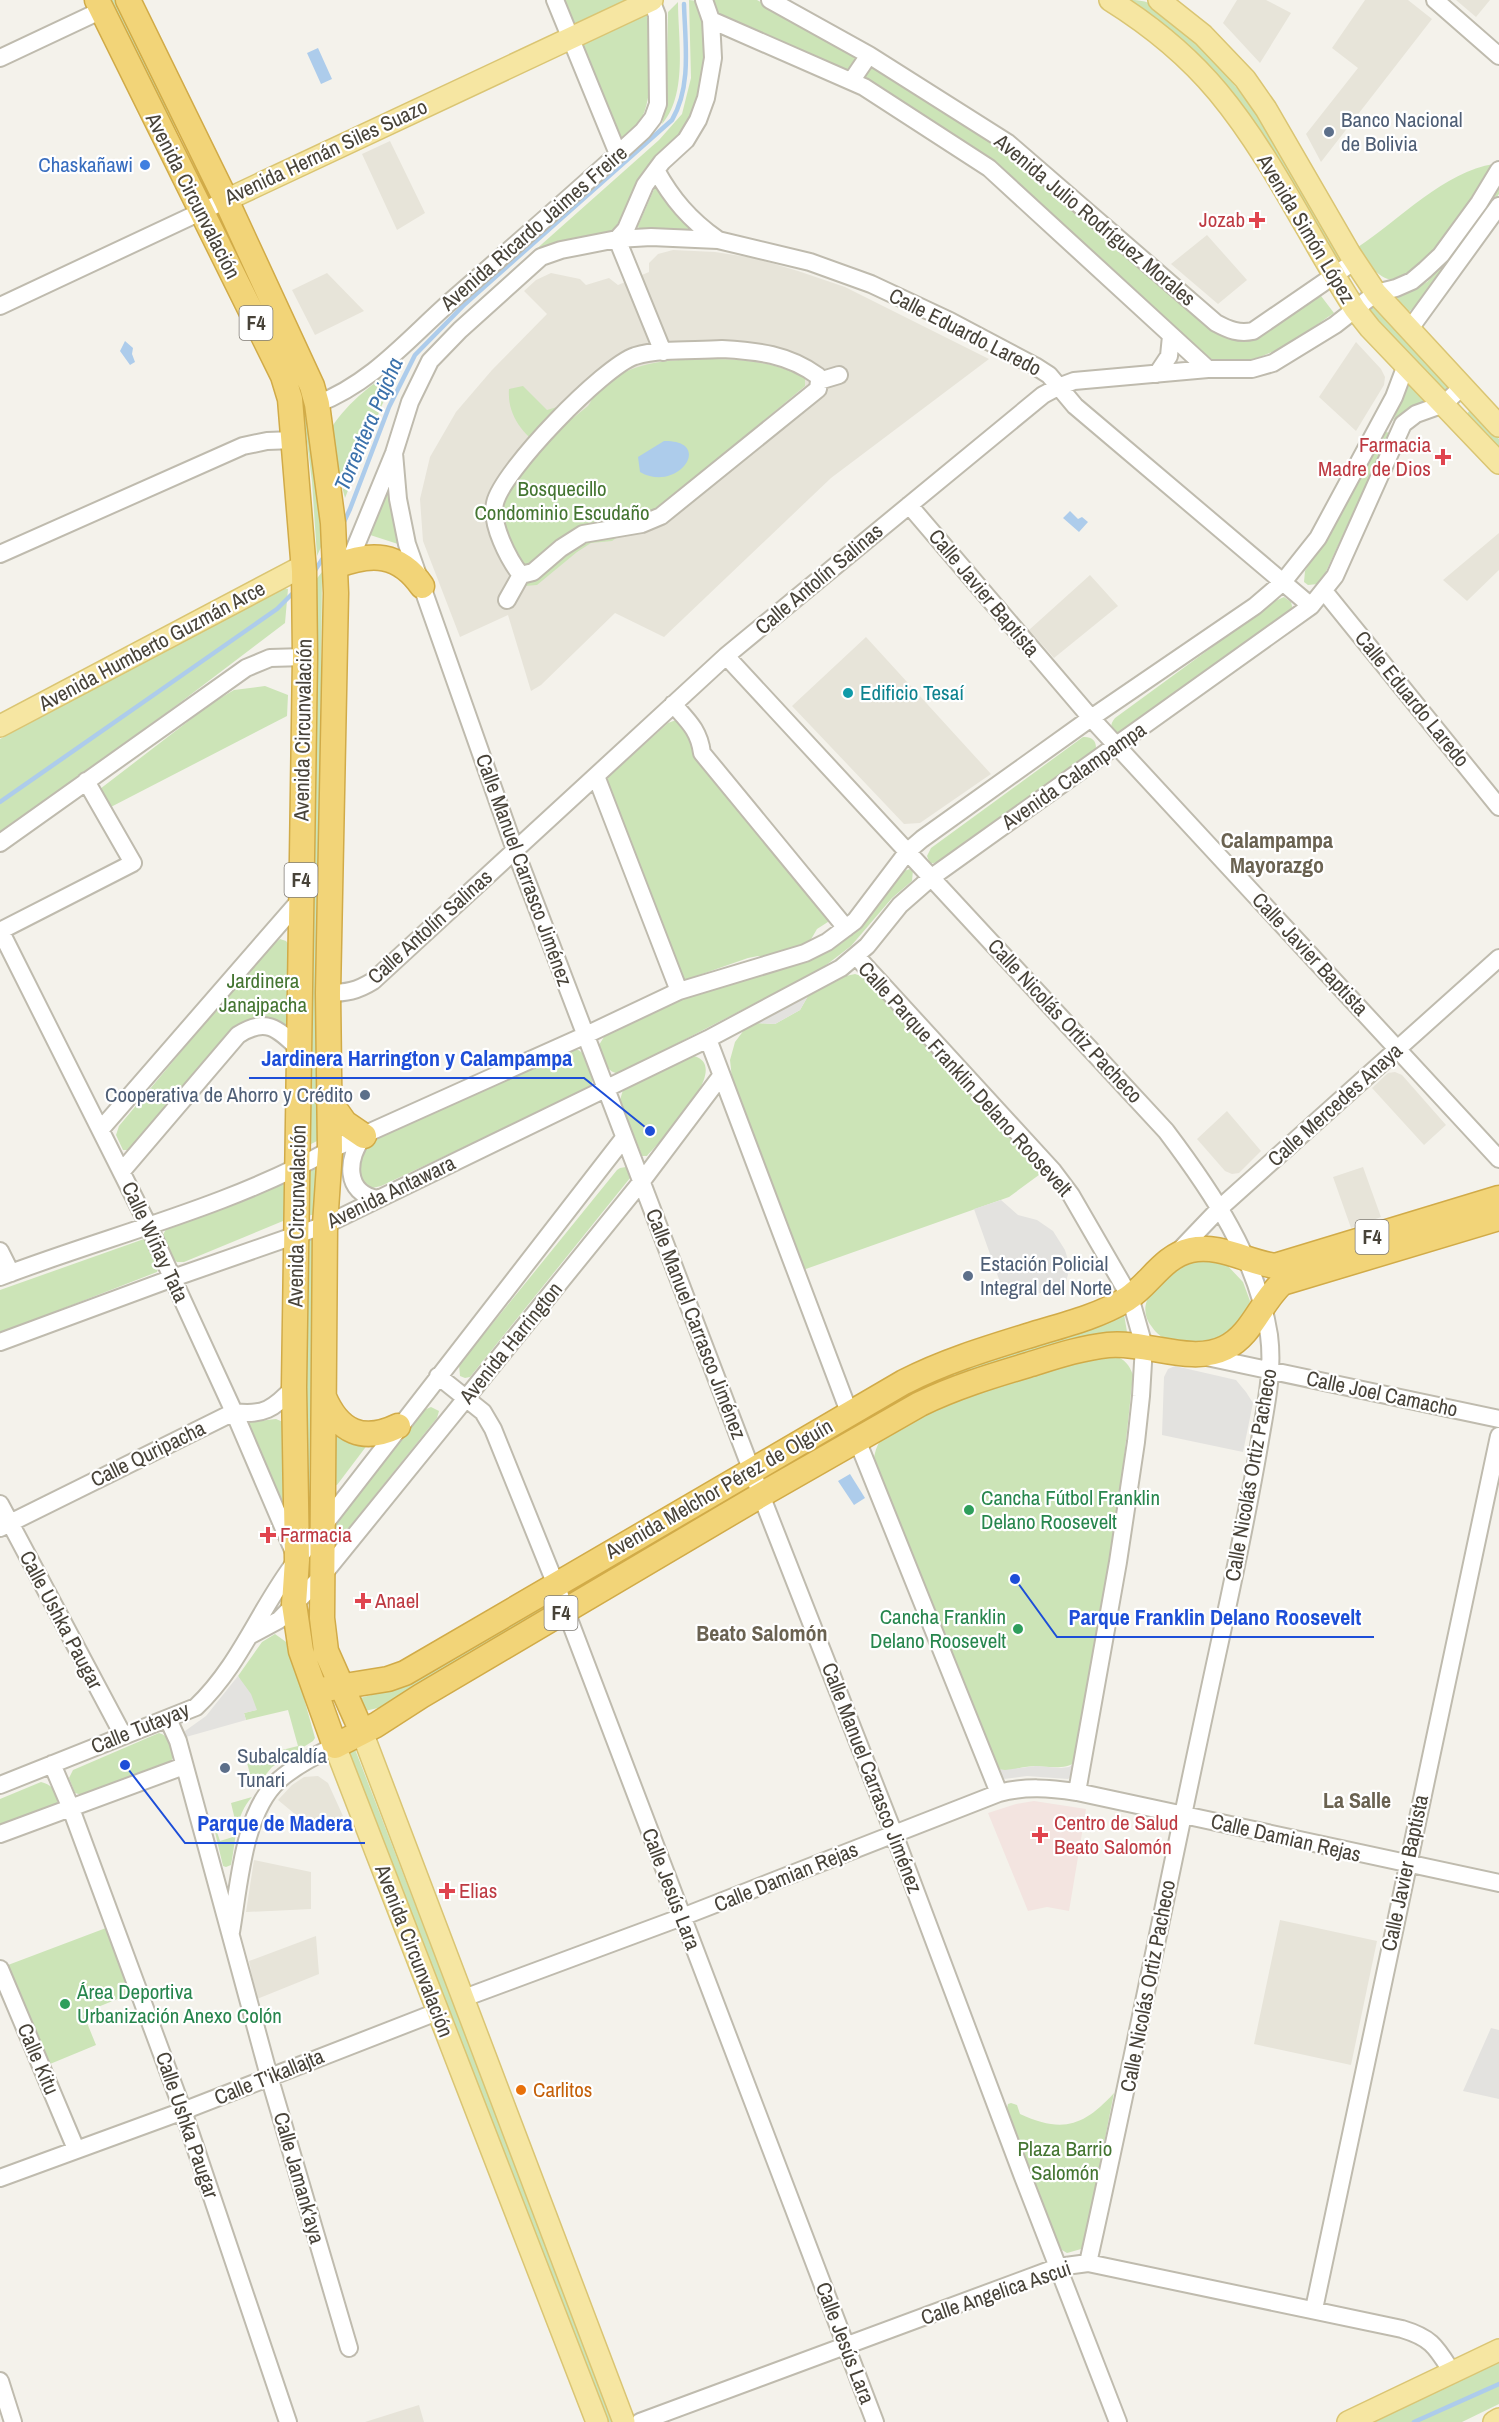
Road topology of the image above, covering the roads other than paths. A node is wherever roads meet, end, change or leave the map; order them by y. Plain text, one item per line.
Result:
1 (128, 0) edge
2 (555, 0) edge
3 (652, 0) edge
4 (704, 0) edge
5 (770, 0) edge
6 (1110, 0) edge
7 (1159, 0) edge
8 (1435, 0) edge
9 (100, 5) edge
10 (711, 20) junction
11 (568, 37) junction
12 (869, 56) junction
13 (1499, 56) edge
14 (0, 58) edge
15 (852, 80) junction
16 (618, 154) junction
17 (656, 170) junction
18 (1499, 170) edge
19 (226, 200) junction
20 (1499, 206) edge
21 (200, 211) junction
22 (1494, 224) edge
23 (617, 239) junction
24 (718, 240) junction
25 (1355, 261) junction
26 (1333, 275) junction
27 (1376, 293) junction
28 (0, 306) edge
29 (1355, 309) junction
30 (1409, 330) junction
31 (1171, 336) junction
32 (663, 352) junction
33 (1406, 365) junction
34 (1208, 369) junction
35 (1157, 374) junction
36 (839, 375) dead end
37 (819, 381) junction
38 (1058, 387) junction
39 (1462, 387) junction
40 (317, 404) junction
41 (1444, 404) junction
42 (1381, 421) junction
43 (1499, 426) edge
44 (1400, 429) junction
45 (294, 440) junction
46 (394, 453) junction
47 (1499, 463) edge
48 (909, 505) junction
49 (0, 554) edge
50 (340, 558) junction
51 (521, 575) junction
52 (304, 576) junction
53 (1283, 582) junction
54 (422, 586) junction
55 (1324, 591) junction
56 (507, 600) dead end
57 (1311, 606) junction
58 (726, 656) junction
59 (305, 657) junction
60 (673, 705) junction
61 (1091, 718) junction
62 (0, 726) edge
63 (1117, 746) junction
64 (596, 776) junction
65 (86, 781) junction
66 (1499, 807) edge
67 (0, 843) edge
68 (515, 850) junction
69 (908, 851) junction
70 (932, 877) junction
71 (301, 899) junction
72 (846, 928) junction
73 (0, 930) edge
74 (856, 956) junction
75 (1499, 958) edge
76 (679, 991) junction
77 (328, 993) junction
78 (586, 1035) junction
79 (708, 1039) junction
80 (299, 1049) junction
81 (1398, 1049) junction
82 (721, 1076) junction
83 (606, 1088) junction
84 (328, 1099) junction
85 (100, 1129) junction
86 (364, 1136) junction
87 (624, 1138) junction
88 (330, 1150) junction
89 (1499, 1159) edge
90 (298, 1168) junction
91 (122, 1171) junction
92 (642, 1181) junction
93 (1499, 1198) edge
94 (378, 1199) junction
95 (1221, 1207) junction
96 (1499, 1218) edge
97 (325, 1225) junction
98 (149, 1227) junction
99 (298, 1234) junction
100 (0, 1251) edge
101 (1175, 1255) junction
102 (1245, 1258) junction
103 (6, 1275) edge
104 (173, 1278) junction
105 (1130, 1297) junction
106 (1263, 1305) junction
107 (0, 1342) edge
108 (1144, 1346) junction
109 (1195, 1355) junction
110 (1271, 1371) junction
111 (438, 1376) junction
112 (294, 1387) junction
113 (323, 1395) junction
114 (466, 1399) junction
115 (234, 1412) junction
116 (849, 1412) junction
117 (1499, 1419) edge
118 (398, 1426) junction
119 (1499, 1436) edge
120 (857, 1440) junction
121 (752, 1469) junction
122 (761, 1495) junction
123 (0, 1504) edge
124 (5, 1526) edge
125 (323, 1527) junction
126 (297, 1560) junction
127 (322, 1576) junction
128 (556, 1585) junction
129 (294, 1604) junction
130 (566, 1610) junction
131 (250, 1635) junction
132 (342, 1688) junction
133 (315, 1690) junction
134 (168, 1719) junction
135 (362, 1732) junction
136 (123, 1735) junction
137 (335, 1746) junction
138 (52, 1764) junction
139 (184, 1766) junction
140 (0, 1785) edge
141 (1077, 1792) junction
142 (999, 1793) junction
143 (70, 1806) junction
144 (1182, 1815) junction
145 (0, 1834) edge
146 (894, 1834) junction
147 (1407, 1864) junction
148 (1499, 1883) edge
149 (682, 1917) junction
150 (230, 1939) junction
151 (0, 1969) edge
152 (465, 1998) junction
153 (437, 2012) junction
154 (269, 2076) junction
155 (183, 2111) junction
156 (76, 2149) junction
157 (0, 2178) edge
158 (1088, 2263) junction
159 (1058, 2267) junction
160 (1314, 2309) junction
161 (846, 2347) junction
162 (349, 2348) dead end
163 (1499, 2350) edge
164 (1452, 2372) junction
165 (0, 2381) edge
166 (1499, 2419) edge
167 (13, 2422) edge
168 (288, 2422) edge
169 (597, 2422) edge
170 (624, 2422) edge
171 (640, 2422) edge
172 (875, 2422) edge
173 (1118, 2422) edge
174 (1348, 2422) edge
175 (1494, 2422) edge

1 - 19 highway, Avenida Circunvalación / F4
2 - 11 street
3 - 11 main road, Avenida Hernán Siles Suazo
3 - 16 street, Avenida Ricardo Jaimes Freire
4 - 10 street, Avenida Ricardo Jaimes Freire
5 - 12 street, Avenida Julio Rodríguez Morales
6 - 26 main road, Avenida Simón López
7 - 25 main road, Avenida Simón López
8 - 13 street
9 - 14 street
9 - 21 highway, Avenida Circunvalación / F4
10 - 15 street, Avenida Julio Rodríguez Morales
10 - 17 street, Avenida Ricardo Jaimes Freire
11 - 16 street
11 - 19 main road, Avenida Hernán Siles Suazo
12 - 15 street
12 - 26 street, Avenida Julio Rodríguez Morales
15 - 31 street, Avenida Julio Rodríguez Morales
16 - 40 street, Avenida Ricardo Jaimes Freire
17 - 23 street, Avenida Ricardo Jaimes Freire
17 - 24 street, Calle Eduardo Laredo
18 - 27 street
19 - 21 street, Avenida Hernán Siles Suazo
19 - 40 highway, Avenida Circunvalación / F4
20 - 22 street
21 - 28 street, Avenida Hernán Siles Suazo
21 - 45 highway, Avenida Circunvalación / F4
22 - 30 street
23 - 24 street, Calle Eduardo Laredo
23 - 32 street
23 - 46 street, Avenida Ricardo Jaimes Freire
24 - 38 street, Calle Eduardo Laredo
25 - 26 street, Avenida Julio Rodríguez Morales
25 - 27 main road, Avenida Simón López
26 - 29 main road, Avenida Simón López
27 - 29 street, Calle Antolín Salinas
27 - 30 main road, Avenida Simón López
29 - 33 main road, Avenida Simón López
29 - 34 street, Calle Antolín Salinas
30 - 39 main road, Avenida Simón López
31 - 34 street, Avenida Julio Rodríguez Morales
31 - 35 street
32 - 37 street
32 - 51 street
33 - 41 main road, Avenida Simón López
33 - 42 street, Avenida Calampampa
34 - 35 street, Calle Antolín Salinas
35 - 38 street, Calle Antolín Salinas
36 - 37 street
37 - 51 street
38 - 48 street, Calle Antolín Salinas
38 - 53 street, Calle Eduardo Laredo
39 - 41 street, Avenida Calampampa
39 - 43 main road, Avenida Simón López
40 - 50 highway, Avenida Circunvalación / F4
41 - 44 street, Avenida Calampampa
41 - 47 main road, Avenida Simón López
42 - 44 street
42 - 53 street, Avenida Calampampa
44 - 55 street, Avenida Calampampa
45 - 49 street
45 - 52 highway, Avenida Circunvalación / F4
46 - 50 street, Avenida Ricardo Jaimes Freire
46 - 54 street, Calle Manuel Carrasco Jiménez
48 - 58 street, Calle Antolín Salinas
48 - 61 street, Calle Javier Baptista
50 - 54 highway
50 - 77 highway, Avenida Circunvalación / F4
51 - 56 street
52 - 59 highway, Avenida Circunvalación / F4
52 - 62 main road, Avenida Humberto Guzmán Arce
53 - 57 street, Calle Eduardo Laredo
53 - 61 street, Avenida Calampampa
54 - 68 street, Calle Manuel Carrasco Jiménez
55 - 57 street, Avenida Calampampa
55 - 66 street, Calle Eduardo Laredo
57 - 63 street, Avenida Calampampa
58 - 60 street, Calle Antolín Salinas
58 - 69 street, Calle Nicolás Ortiz Pacheco
59 - 65 street
59 - 71 highway, Avenida Circunvalación / F4
60 - 64 street, Calle Antolín Salinas
60 - 72 street
61 - 63 street, Calle Javier Baptista
61 - 69 street, Avenida Calampampa
63 - 70 street, Avenida Calampampa
63 - 81 street, Calle Javier Baptista
64 - 68 street, Calle Antolín Salinas
64 - 76 street
65 - 67 street
65 - 73 street
68 - 77 street, Calle Antolín Salinas
68 - 78 street, Calle Manuel Carrasco Jiménez
69 - 70 street, Calle Nicolás Ortiz Pacheco
69 - 72 street, Avenida Calampampa
70 - 74 street, Avenida Calampampa
70 - 95 street, Calle Nicolás Ortiz Pacheco
71 - 80 highway, Avenida Circunvalación / F4
71 - 85 street
72 - 76 street, Avenida Calampampa
73 - 85 street, Calle Wiñay Tata
74 - 79 street, Avenida Calampampa
74 - 105 street, Calle Parque Franklin Delano Roosevelt
75 - 81 street, Calle Mercedes Anaya
76 - 78 street, Avenida Calampampa
77 - 84 highway, Avenida Circunvalación / F4
78 - 83 street, Calle Manuel Carrasco Jiménez
78 - 86 street
79 - 82 street
79 - 83 street, Avenida Calampampa
80 - 90 highway, Avenida Circunvalación / F4
80 - 91 street
81 - 89 street, Calle Javier Baptista
81 - 95 street, Calle Mercedes Anaya
82 - 92 street, Avenida Harrington
82 - 116 street
83 - 87 street, Calle Manuel Carrasco Jiménez
83 - 94 street, Avenida Antawara
84 - 86 highway
84 - 88 highway, Avenida Circunvalación / F4
85 - 91 street, Calle Wiñay Tata
86 - 88 street
86 - 94 street
87 - 92 street, Calle Manuel Carrasco Jiménez
87 - 111 street, Avenida Harrington
88 - 90 street
88 - 97 highway, Avenida Circunvalación / F4
90 - 98 street
90 - 99 highway, Avenida Circunvalación / F4
91 - 98 street, Calle Wiñay Tata
92 - 114 street, Avenida Harrington
92 - 121 street, Calle Manuel Carrasco Jiménez
93 - 102 highway, F4
94 - 97 street, Avenida Antawara
95 - 101 street, Calle Mercedes Anaya
95 - 102 street, Calle Nicolás Ortiz Pacheco
96 - 106 highway, F4
97 - 99 street, Avenida Antawara
97 - 113 highway, Avenida Circunvalación / F4
98 - 103 street
98 - 104 street, Calle Wiñay Tata
99 - 104 street, Avenida Antawara
99 - 112 highway, Avenida Circunvalación / F4
100 - 103 street
101 - 102 highway, F4
101 - 105 highway, F4
102 - 106 street, Calle Nicolás Ortiz Pacheco
104 - 107 street, Avenida Antawara
104 - 115 street, Calle Wiñay Tata
105 - 108 street, Calle Parque Franklin Delano Roosevelt
105 - 116 highway, Avenida Melchor Pérez de Olguín / F4
106 - 109 highway, F4
106 - 110 street, Calle Nicolás Ortiz Pacheco
108 - 109 highway, F4
108 - 120 highway, Avenida Melchor Pérez de Olguín / F4
108 - 141 street, Calle Parque Franklin Delano Roosevelt
109 - 110 street, Calle Joel Camacho
110 - 117 street, Calle Joel Camacho
110 - 144 street, Calle Nicolás Ortiz Pacheco
111 - 114 street, Calle Jesús Lara
111 - 118 street, Avenida Harrington
112 - 115 street, Calle Quripacha
112 - 126 highway, Avenida Circunvalación / F4
113 - 118 highway
113 - 125 highway, Avenida Circunvalación / F4
114 - 127 street, Avenida Harrington
114 - 128 street, Calle Jesús Lara
115 - 124 street, Calle Quripacha
115 - 126 street, Calle Wiñay Tata
116 - 121 highway, Avenida Melchor Pérez de Olguín / F4
118 - 125 street, Avenida Harrington
119 - 147 street, Calle Javier Baptista
120 - 122 highway, Avenida Melchor Pérez de Olguín / F4
120 - 142 street
121 - 122 street, Calle Manuel Carrasco Jiménez
121 - 128 highway, Avenida Melchor Pérez de Olguín / F4
122 - 130 highway, Avenida Melchor Pérez de Olguín / F4
122 - 146 street, Calle Manuel Carrasco Jiménez
123 - 124 street, Calle Ushka Paugar
124 - 136 street, Calle Ushka Paugar
125 - 126 street, Avenida Harrington
125 - 127 highway, Avenida Circunvalación / F4
126 - 129 highway, Avenida Circunvalación / F4
126 - 131 street, Calle Tutayay
127 - 129 street, Avenida Harrington
127 - 132 highway, Avenida Circunvalación / F4
128 - 130 street, Calle Jesús Lara
128 - 132 highway, Avenida Melchor Pérez de Olguín / F4
129 - 131 street, Calle Tutayay
129 - 133 highway, Avenida Circunvalación / F4
130 - 135 highway, Avenida Melchor Pérez de Olguín / F4
130 - 149 street, Calle Jesús Lara
131 - 134 street, Calle Tutayay
132 - 133 highway, Avenida Melchor Pérez de Olguín
132 - 135 highway, Avenida Circunvalación
133 - 137 highway, Avenida Circunvalación / F4
134 - 136 street, Calle Tutayay
134 - 139 street, Calle Jamank'aya
135 - 137 highway, Avenida Melchor Pérez de Olguín / F4
135 - 152 main road, Avenida Circunvalación
136 - 138 street, Calle Tutayay
137 - 150 street, Calle Jamank'aya
137 - 153 main road, Avenida Circunvalación
138 - 140 street, Calle Tutayay
138 - 143 street, Calle Ushka Paugar
139 - 143 street
139 - 150 street, Calle Jamank'aya
141 - 142 street, Calle Damian Rejas
141 - 144 street, Calle Damian Rejas
142 - 146 street, Calle Damian Rejas
143 - 145 street
143 - 155 street, Calle Ushka Paugar
144 - 147 street, Calle Damian Rejas
144 - 158 street, Calle Nicolás Ortiz Pacheco
146 - 149 street, Calle Damian Rejas
146 - 159 street, Calle Manuel Carrasco Jiménez
147 - 148 street, Calle Damian Rejas
147 - 160 street, Calle Javier Baptista
149 - 152 street, Calle Damian Rejas
149 - 161 street, Calle Jesús Lara
150 - 154 street, Calle Jamank'aya
151 - 156 street, Calle Kitu
152 - 170 main road, Avenida Circunvalación
153 - 154 street, Calle T'ikallajta
153 - 169 main road, Avenida Circunvalación
154 - 155 street, Calle T'ikallajta
154 - 162 street, Calle Jamank'aya
155 - 156 street, Calle T'ikallajta
155 - 168 street, Calle Ushka Paugar
156 - 157 street, Calle T'ikallajta
158 - 159 street, Calle Angelica Ascui
158 - 160 street, Calle Angelica Ascui
159 - 161 street, Calle Angelica Ascui
159 - 173 street, Calle Manuel Carrasco Jiménez
160 - 164 street, Calle Angelica Ascui
161 - 171 street, Calle Angelica Ascui
161 - 172 street, Calle Jesús Lara
163 - 164 main road
164 - 174 main road
165 - 167 street
166 - 175 main road

